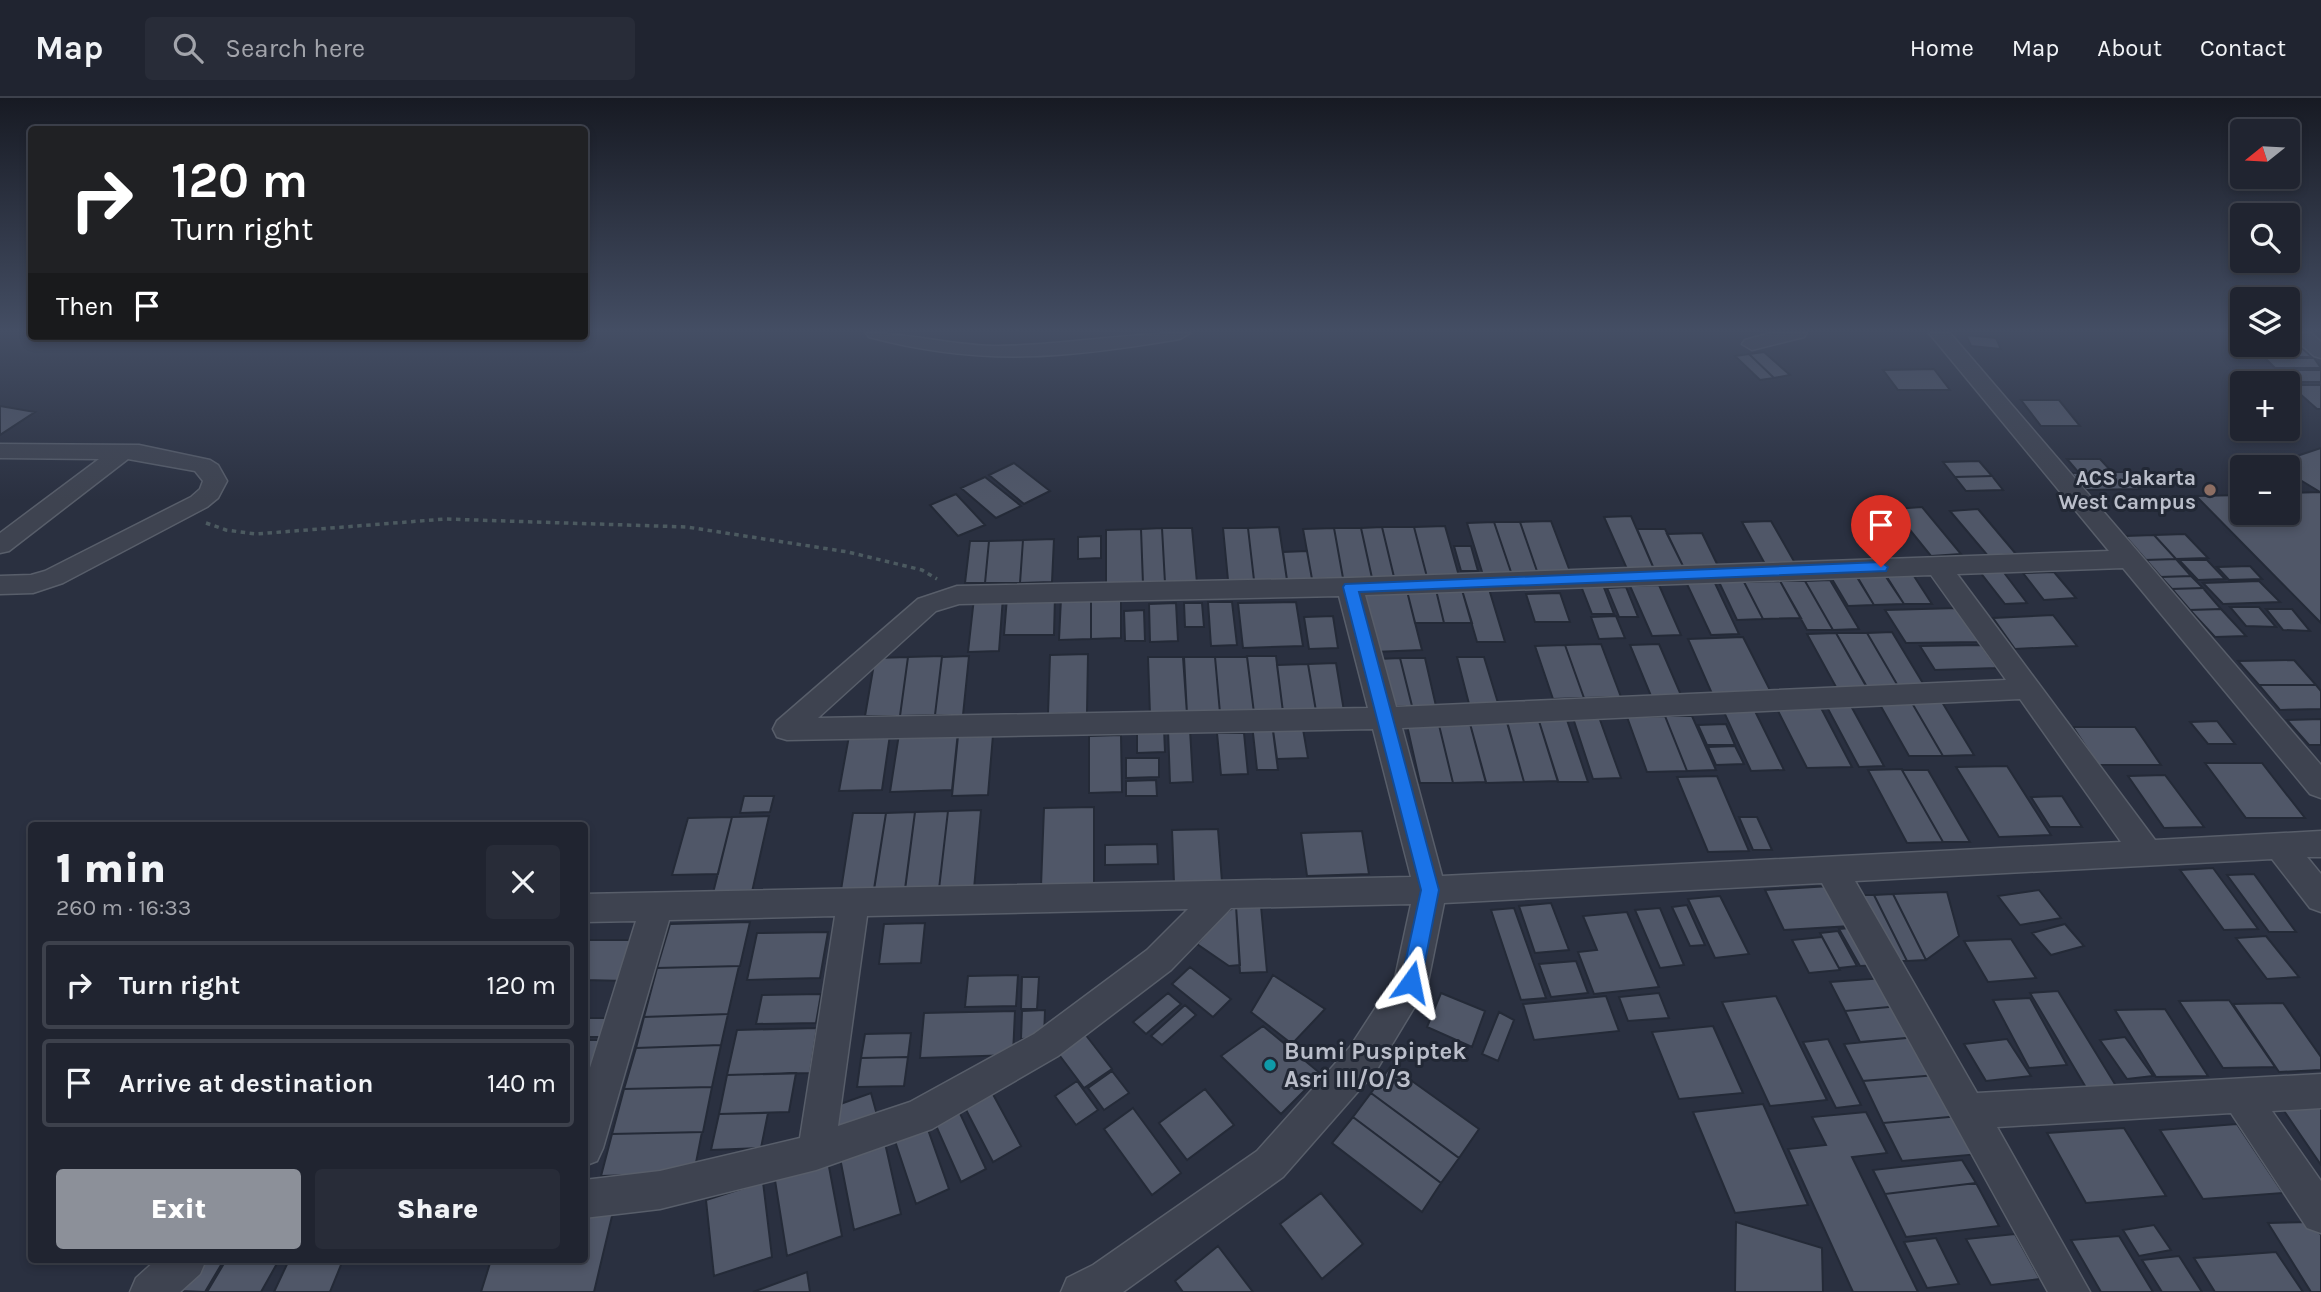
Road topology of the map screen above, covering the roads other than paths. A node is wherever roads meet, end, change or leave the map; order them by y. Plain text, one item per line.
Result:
1 (1986, 389) edge
2 (0, 451) edge
3 (121, 452) junction
4 (0, 545) edge
5 (2129, 559) junction
6 (1937, 565) junction
7 (0, 585) edge
8 (1350, 587) junction
9 (2027, 689) junction
10 (1385, 718) junction
11 (2321, 786) edge
12 (2321, 844) edge
13 (2280, 846) junction
14 (2147, 853) junction
15 (1831, 869) junction
16 (1430, 890) junction
17 (1223, 895) junction
18 (2321, 898) edge
19 (853, 903) junction
20 (657, 906) junction
21 (588, 908) edge
22 (2321, 1091) edge
23 (2242, 1098) junction
24 (1968, 1111) junction
25 (588, 1136) edge
26 (816, 1153) junction
27 (588, 1199) edge
28 (2321, 1214) edge
29 (183, 1263) edge
30 (150, 1292) edge
31 (1080, 1292) edge
32 (2070, 1292) edge

1 - 5 street
2 - 3 street
3 - 4 street
3 - 7 street
5 - 6 street
5 - 11 street
6 - 8 street
6 - 9 street
8 - 10 street
8 - 10 street
9 - 10 street
9 - 14 street
10 - 16 street
12 - 13 street
13 - 14 street
13 - 18 street
14 - 15 street
15 - 16 street
15 - 24 street
16 - 17 street
16 - 31 street
17 - 19 street
17 - 26 street
19 - 20 street
19 - 26 street
20 - 21 street
20 - 25 street
22 - 23 street
23 - 24 street
23 - 28 street
24 - 32 street
26 - 27 street
29 - 30 street

